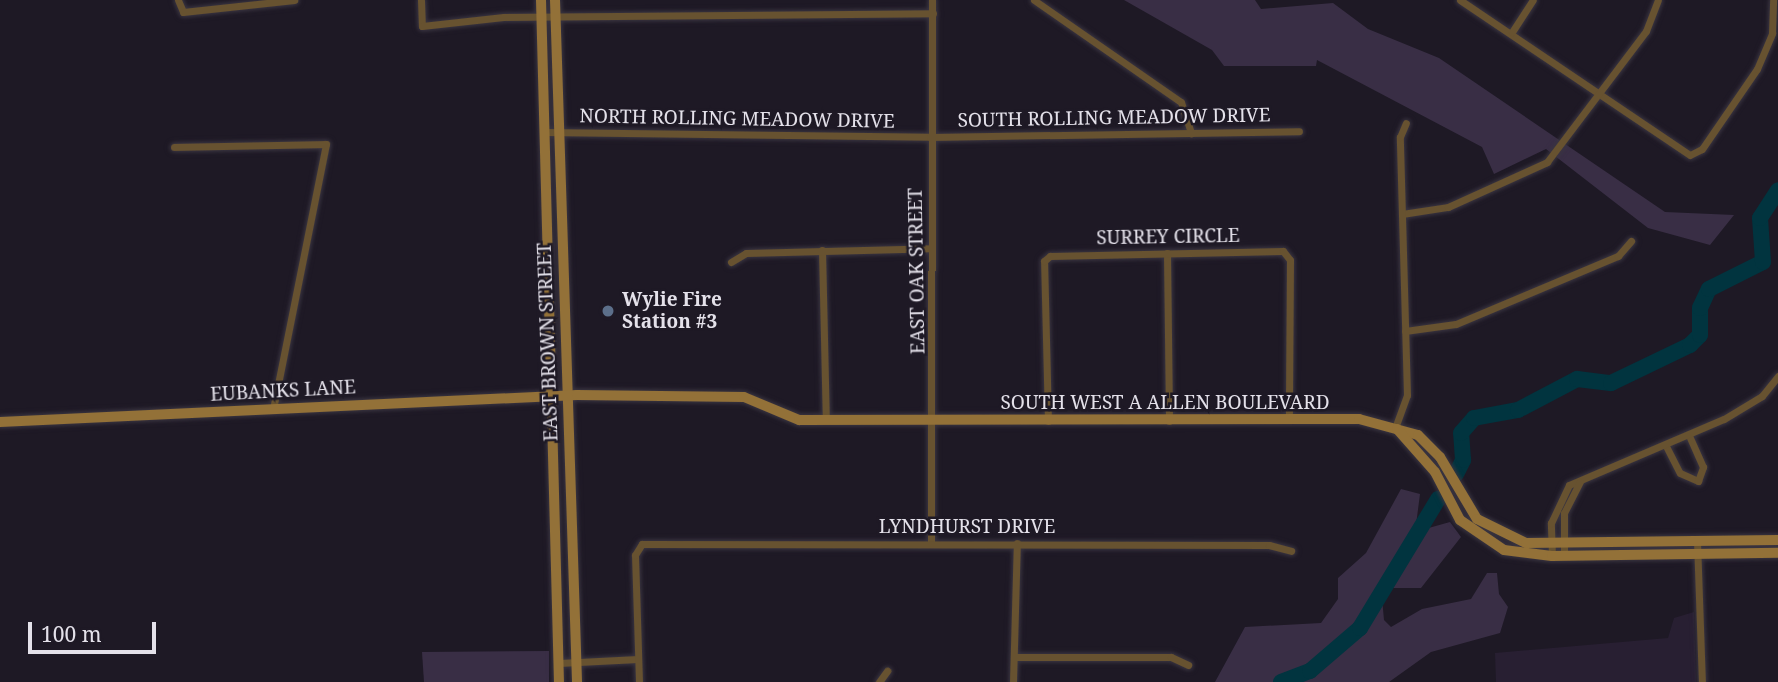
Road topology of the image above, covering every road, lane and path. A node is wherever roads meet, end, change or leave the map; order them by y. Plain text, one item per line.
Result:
1 (178, 0) edge
2 (421, 0) edge
3 (541, 0) edge
4 (555, 0) edge
5 (932, 0) edge
6 (1034, 0) edge
7 (1460, 0) edge
8 (1533, 0) edge
9 (1658, 0) edge
10 (1773, 0) edge
11 (294, 1) edge
12 (933, 13) junction
13 (541, 18) junction
14 (556, 18) junction
15 (1512, 32) junction
16 (1602, 95) junction
17 (1406, 123) dead end
18 (1299, 131) dead end
19 (543, 132) junction
20 (559, 132) junction
21 (1191, 133) junction
22 (930, 137) junction
23 (174, 147) dead end
24 (1402, 214) junction
25 (1630, 241) dead end
26 (932, 248) junction
27 (822, 250) junction
28 (1167, 253) junction
29 (731, 262) dead end
30 (1405, 331) junction
31 (1778, 376) edge
32 (568, 395) junction
33 (550, 396) junction
34 (273, 410) junction
35 (1289, 419) junction
36 (826, 420) junction
37 (934, 421) junction
38 (1048, 421) junction
39 (1169, 421) junction
40 (0, 422) edge
41 (1395, 428) junction
42 (1689, 436) junction
43 (1666, 446) junction
44 (1580, 481) junction
45 (1778, 540) edge
46 (1697, 541) junction
47 (931, 542) junction
48 (1017, 543) junction
49 (1551, 543) junction
50 (1563, 544) junction
51 (1291, 551) dead end
52 (1778, 553) edge
53 (1698, 555) junction
54 (1552, 556) junction
55 (1564, 556) junction
56 (1015, 657) junction
57 (638, 659) junction
58 (577, 662) junction
59 (559, 663) junction
60 (1188, 665) dead end
61 (887, 671) dead end
62 (559, 682) edge
63 (577, 682) edge
64 (639, 682) edge
65 (879, 682) edge
66 (1013, 682) edge
67 (1703, 682) edge

1 - 11 street
2 - 13 street
3 - 13 street, EAST BROWN STREET
4 - 14 street, EAST BROWN STREET
5 - 12 street, EAST OAK STREET
6 - 21 street
7 - 15 street
8 - 15 street
9 - 16 street
10 - 16 street
12 - 14 street
12 - 22 street, EAST OAK STREET
13 - 14 street
13 - 19 street, EAST BROWN STREET
14 - 20 street, EAST BROWN STREET
15 - 16 street
16 - 24 street
17 - 24 street
18 - 21 street, SOUTH ROLLING MEADOW DRIVE
19 - 20 street, NORTH ROLLING MEADOW DRIVE
19 - 33 street, EAST BROWN STREET
20 - 22 street, NORTH ROLLING MEADOW DRIVE
20 - 32 street, EAST BROWN STREET
21 - 22 street, SOUTH ROLLING MEADOW DRIVE
22 - 26 street, EAST OAK STREET
23 - 34 street
24 - 30 street
25 - 30 street
26 - 27 street
26 - 37 street, EAST OAK STREET
27 - 29 street
27 - 36 street
28 - 35 street, SURREY CIRCLE
28 - 38 street, SURREY CIRCLE
28 - 39 street
30 - 41 street
31 - 42 street
32 - 33 street, EUBANKS LANE
32 - 36 street, EUBANKS LANE
32 - 58 street, EAST BROWN STREET
33 - 34 street, EUBANKS LANE
33 - 59 street, EAST BROWN STREET
34 - 40 street, EUBANKS LANE
35 - 39 street, SOUTH WEST A ALLEN BOULEVARD
35 - 41 street, SOUTH WEST A ALLEN BOULEVARD
36 - 37 street, SOUTH WEST A ALLEN BOULEVARD
37 - 38 street, SOUTH WEST A ALLEN BOULEVARD
37 - 47 street, EAST OAK STREET
38 - 39 street, SOUTH WEST A ALLEN BOULEVARD
41 - 49 street, SOUTH WEST A ALLEN BOULEVARD
41 - 54 street
42 - 43 street
42 - 43 street
43 - 44 street
44 - 49 street
44 - 50 street
45 - 46 street, SOUTH WEST A ALLEN BOULEVARD
46 - 50 street, SOUTH WEST A ALLEN BOULEVARD
46 - 53 street
47 - 48 street, LYNDHURST DRIVE
47 - 57 street, LYNDHURST DRIVE
48 - 51 street, LYNDHURST DRIVE
48 - 56 street
49 - 50 street, SOUTH WEST A ALLEN BOULEVARD
49 - 54 street
50 - 55 street
52 - 53 street
53 - 55 street
53 - 67 street
54 - 55 street
56 - 60 street
56 - 66 street
57 - 58 street
57 - 64 street
58 - 59 street
58 - 63 street, EAST BROWN STREET
59 - 62 street, EAST BROWN STREET
61 - 65 street

